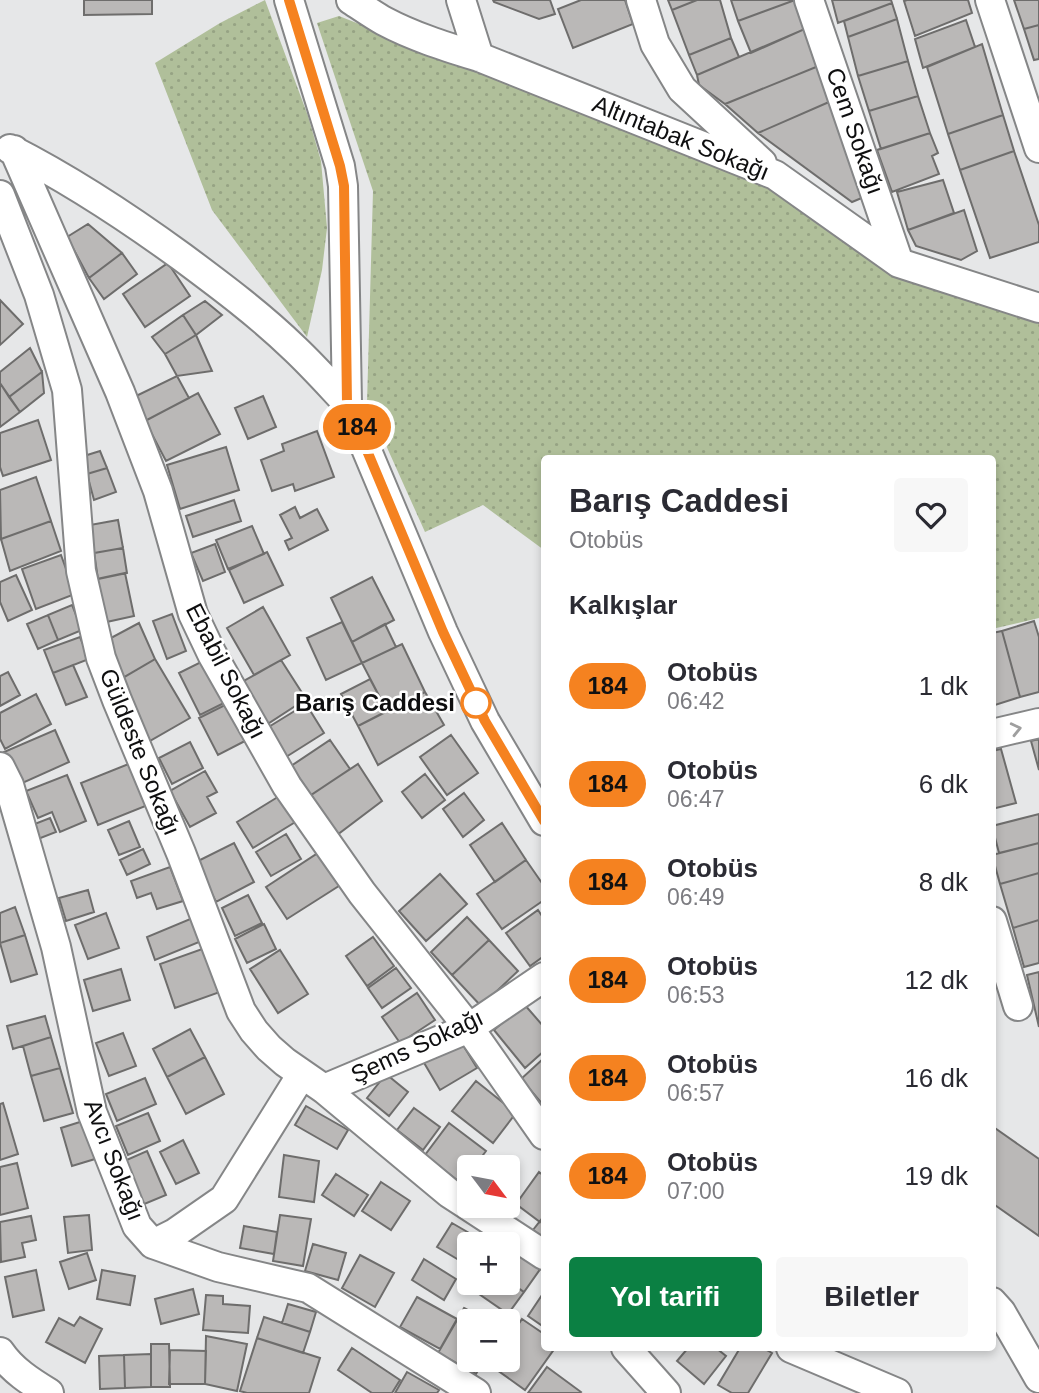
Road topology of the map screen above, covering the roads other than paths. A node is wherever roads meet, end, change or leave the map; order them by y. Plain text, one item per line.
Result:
1 (289, 0) edge
2 (351, 0) edge
3 (461, 0) edge
4 (641, 0) edge
5 (809, 0) edge
6 (990, 0) edge
7 (479, 57) junction
8 (7, 147) edge
9 (1039, 148) edge
10 (775, 175) junction
11 (0, 195) edge
12 (899, 263) junction
13 (1039, 308) edge
14 (347, 403) junction
15 (1039, 723) edge
16 (996, 733) edge
17 (0, 767) edge
18 (541, 816) edge
19 (996, 934) edge
20 (541, 979) edge
21 (1018, 1006) dead end
22 (469, 1028) junction
23 (313, 1082) junction
24 (541, 1131) edge
25 (457, 1198) edge
26 (487, 1218) edge
27 (153, 1244) junction
28 (541, 1253) edge
29 (996, 1306) edge
30 (629, 1351) edge
31 (797, 1351) edge
32 (0, 1352) edge
33 (1039, 1378) edge
34 (49, 1393) edge
35 (476, 1393) edge
36 (666, 1393) edge
37 (897, 1393) edge

1 - 14 street
2 - 7 street, Altıntabak Sokağı
3 - 7 street
4 - 10 street
5 - 12 street, Cem Sokağı
6 - 9 street
7 - 10 street, Altıntabak Sokağı
8 - 14 street
8 - 22 street, Ebabil Sokağı
10 - 12 street, Altıntabak Sokağı
11 - 23 street, Güldeste Sokağı
12 - 13 street, Altıntabak Sokağı
14 - 18 street
16 -> 15 street
17 - 27 street, Avcı Sokağı
19 - 21 street
20 - 22 street, Şems Sokağı
22 - 23 street, Şems Sokağı
22 - 24 street, Ebabil Sokağı
23 - 25 street, Güldeste Sokağı
23 - 27 street
26 - 28 street, Güldeste Sokağı
27 - 35 street, Avcı Sokağı
29 - 33 street
30 - 36 street
31 - 37 street
32 - 34 street

